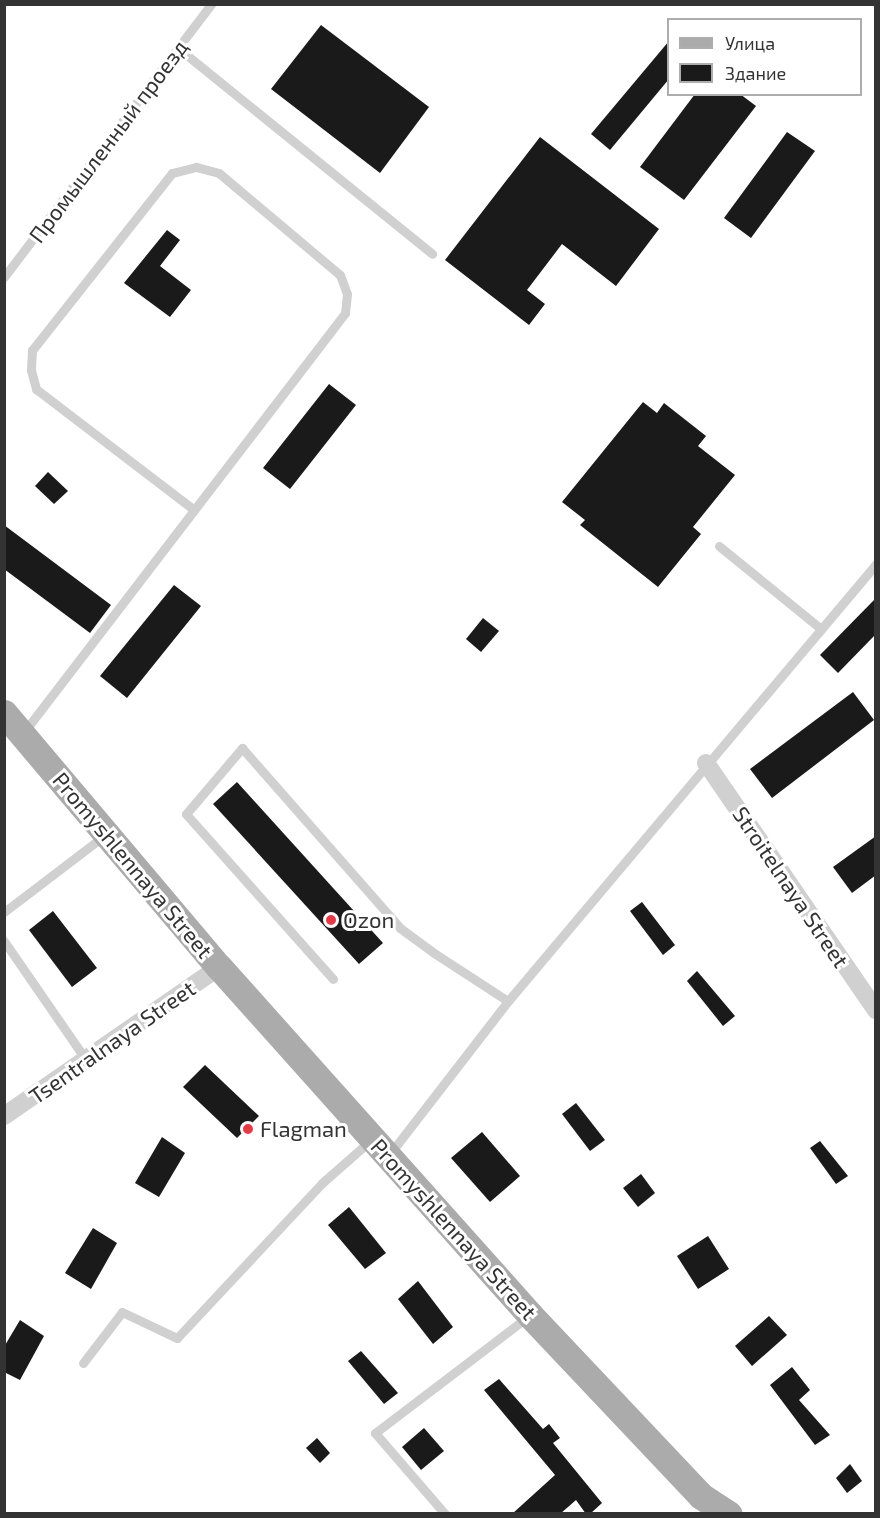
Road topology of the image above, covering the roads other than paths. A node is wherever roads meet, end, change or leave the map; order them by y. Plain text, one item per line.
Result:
1 (211, 4) edge
2 (178, 48) junction
3 (432, 254) dead end
4 (4, 277) edge
5 (194, 510) junction
6 (719, 546) dead end
7 (876, 564) edge
8 (821, 629) junction
9 (4, 713) edge
10 (22, 734) junction
11 (706, 763) junction
12 (106, 834) junction
13 (4, 912) edge
14 (4, 941) edge
15 (219, 967) junction
16 (333, 979) dead end
17 (508, 1001) junction
18 (876, 1010) edge
19 (86, 1060) junction
20 (4, 1116) edge
21 (381, 1146) junction
22 (530, 1315) junction
23 (83, 1363) dead end
24 (445, 1514) edge
25 (729, 1514) edge

1 - 2 lane, Промышленный проезд
2 - 3 lane
2 - 4 lane, Промышленный проезд
5 - 5 lane
5 - 10 lane
6 - 8 lane
7 - 8 lane
8 - 11 lane
9 - 10 main road, Promyshlennaya Street
10 - 12 main road, Promyshlennaya Street
11 - 17 lane
11 - 18 street, Stroitelnaya Street
12 - 13 lane
12 - 15 main road, Promyshlennaya Street
14 - 19 lane
15 - 19 street, Tsentralnaya Street
15 - 21 main road, Promyshlennaya Street
16 - 17 lane
17 - 21 lane
19 - 20 street, Tsentralnaya Street
21 - 22 main road, Promyshlennaya Street
21 - 23 lane
22 - 24 lane
22 - 25 main road, Promyshlennaya Street

